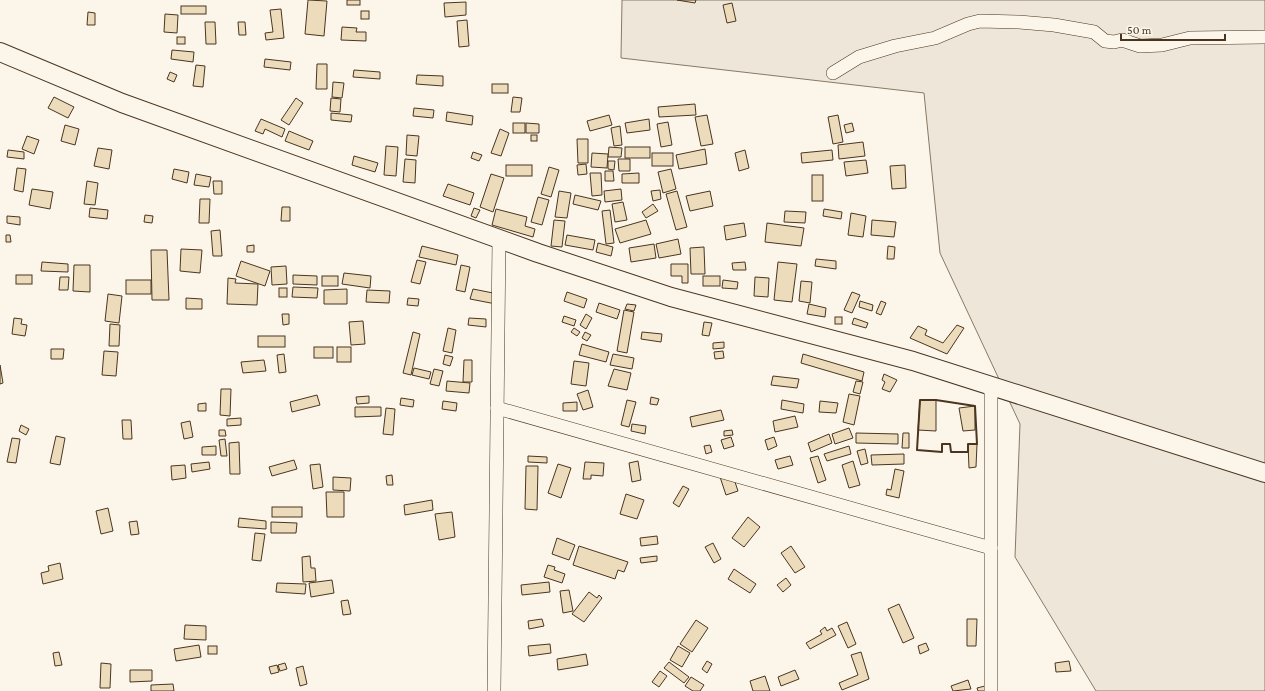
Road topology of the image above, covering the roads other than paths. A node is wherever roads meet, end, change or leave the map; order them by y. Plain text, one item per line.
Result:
1 (1265, 37) edge
2 (0, 52) edge
3 (833, 73) dead end
4 (499, 240) junction
5 (991, 386) junction
6 (497, 408) junction
7 (1265, 473) edge
8 (991, 548) junction
9 (494, 691) edge
10 (991, 691) edge

1 - 3 street
2 - 4 main road
4 - 5 main road
4 - 6 street
5 - 7 main road
5 - 8 street
6 - 8 street
6 - 9 street
8 - 10 street

